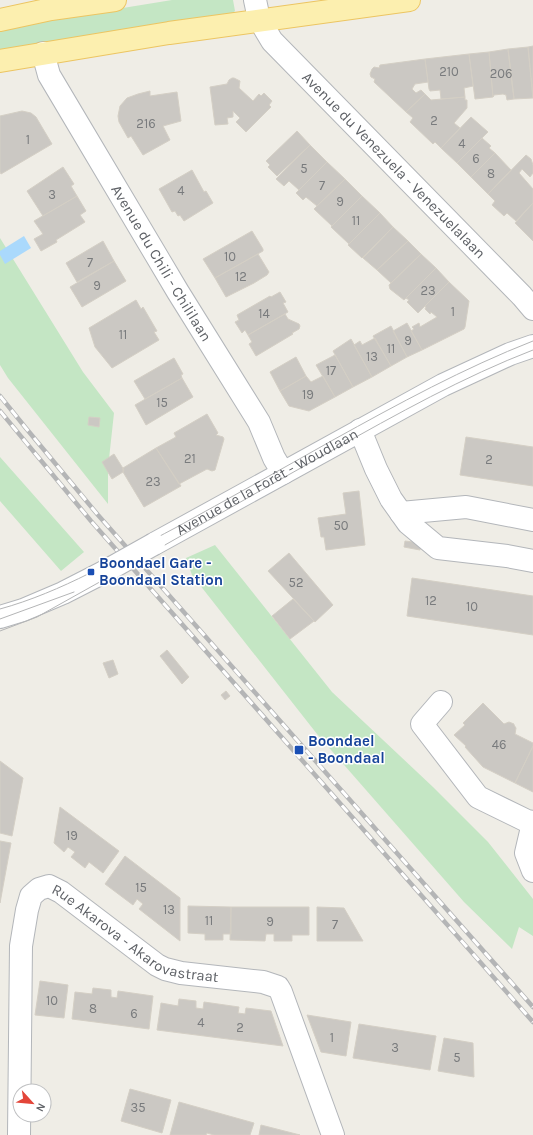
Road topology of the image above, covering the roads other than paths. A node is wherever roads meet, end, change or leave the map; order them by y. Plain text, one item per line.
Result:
1 (115, 0) edge
2 (409, 0) edge
3 (257, 10) edge
4 (0, 20) edge
5 (43, 53) junction
6 (0, 62) edge
7 (533, 309) edge
8 (533, 346) edge
9 (360, 430) junction
10 (283, 473) junction
11 (401, 513) junction
12 (533, 520) edge
13 (533, 562) edge
14 (0, 617) edge
15 (441, 702) dead end
16 (533, 823) edge
17 (533, 871) edge
18 (19, 1135) edge
19 (333, 1135) edge

1 - 4 main road
2 - 3 main road
3 - 5 main road
3 - 7 street, Avenue du Venezuela - Venezuelalaan
5 - 6 main road
5 - 10 street, Avenue du Chili - Chililaan
8 - 9 street, Avenue de la Forêt - Woudlaan
9 - 10 street, Avenue de la Forêt - Woudlaan
9 - 11 street
10 - 14 street, Avenue de la Forêt - Woudlaan, bridge
11 - 12 street
11 - 13 street
15 - 16 street
16 - 17 street
18 - 19 street, Rue Akarova - Akarovastraat

